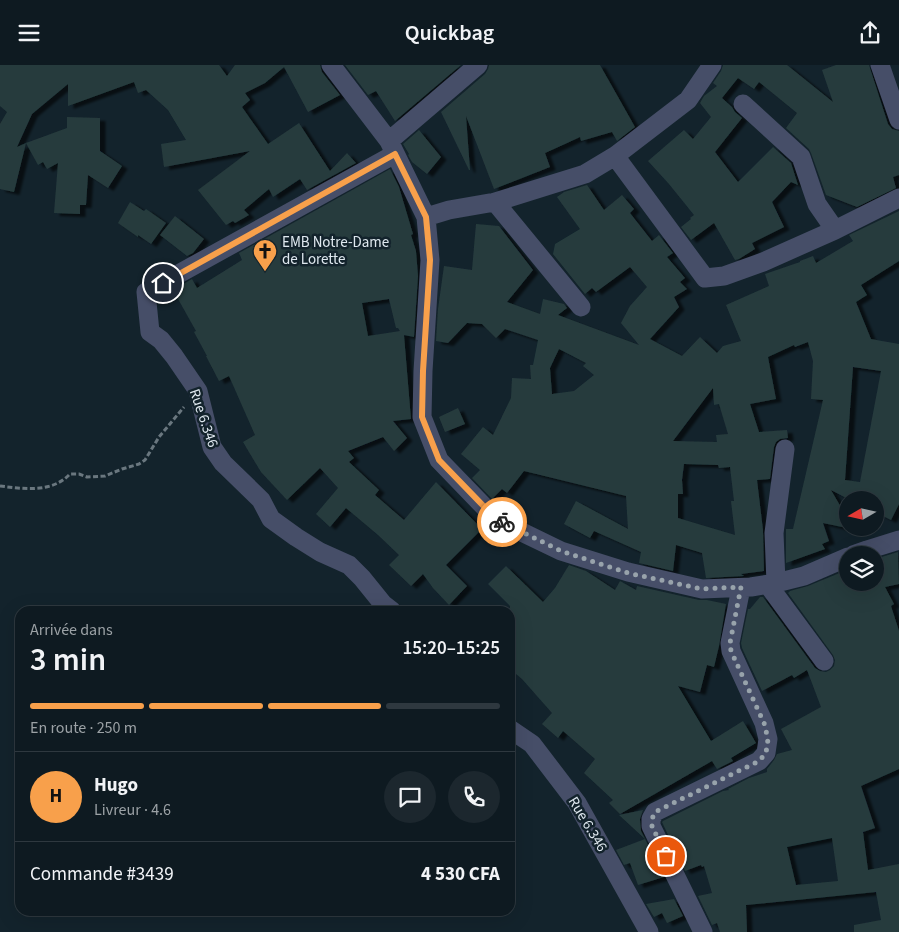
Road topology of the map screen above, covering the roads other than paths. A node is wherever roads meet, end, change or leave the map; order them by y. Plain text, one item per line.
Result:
1 (331, 65) edge
2 (478, 65) edge
3 (712, 65) edge
4 (880, 65) edge
5 (743, 104) dead end
6 (899, 120) edge
7 (392, 148) junction
8 (615, 157) junction
9 (899, 198) edge
10 (495, 202) junction
11 (426, 217) junction
12 (836, 230) junction
13 (581, 307) dead end
14 (785, 449) dead end
15 (899, 540) edge
16 (878, 546) edge
17 (839, 561) edge
18 (772, 584) junction
19 (741, 587) junction
20 (386, 606) edge
21 (824, 661) dead end
22 (515, 732) edge
23 (650, 932) edge
24 (703, 932) edge

1 - 7 street
2 - 7 street, Rue 6.346
3 - 8 street
4 - 6 street
5 - 12 street
7 - 11 street
7 - 20 street, Rue 6.346
8 - 10 street
8 - 12 street
9 - 12 street
10 - 11 street
10 - 13 street
11 - 19 street
14 - 18 street
15 - 16 street
17 - 18 street
18 - 19 street
18 - 21 street
19 - 24 street
22 - 23 street, Rue 6.346

